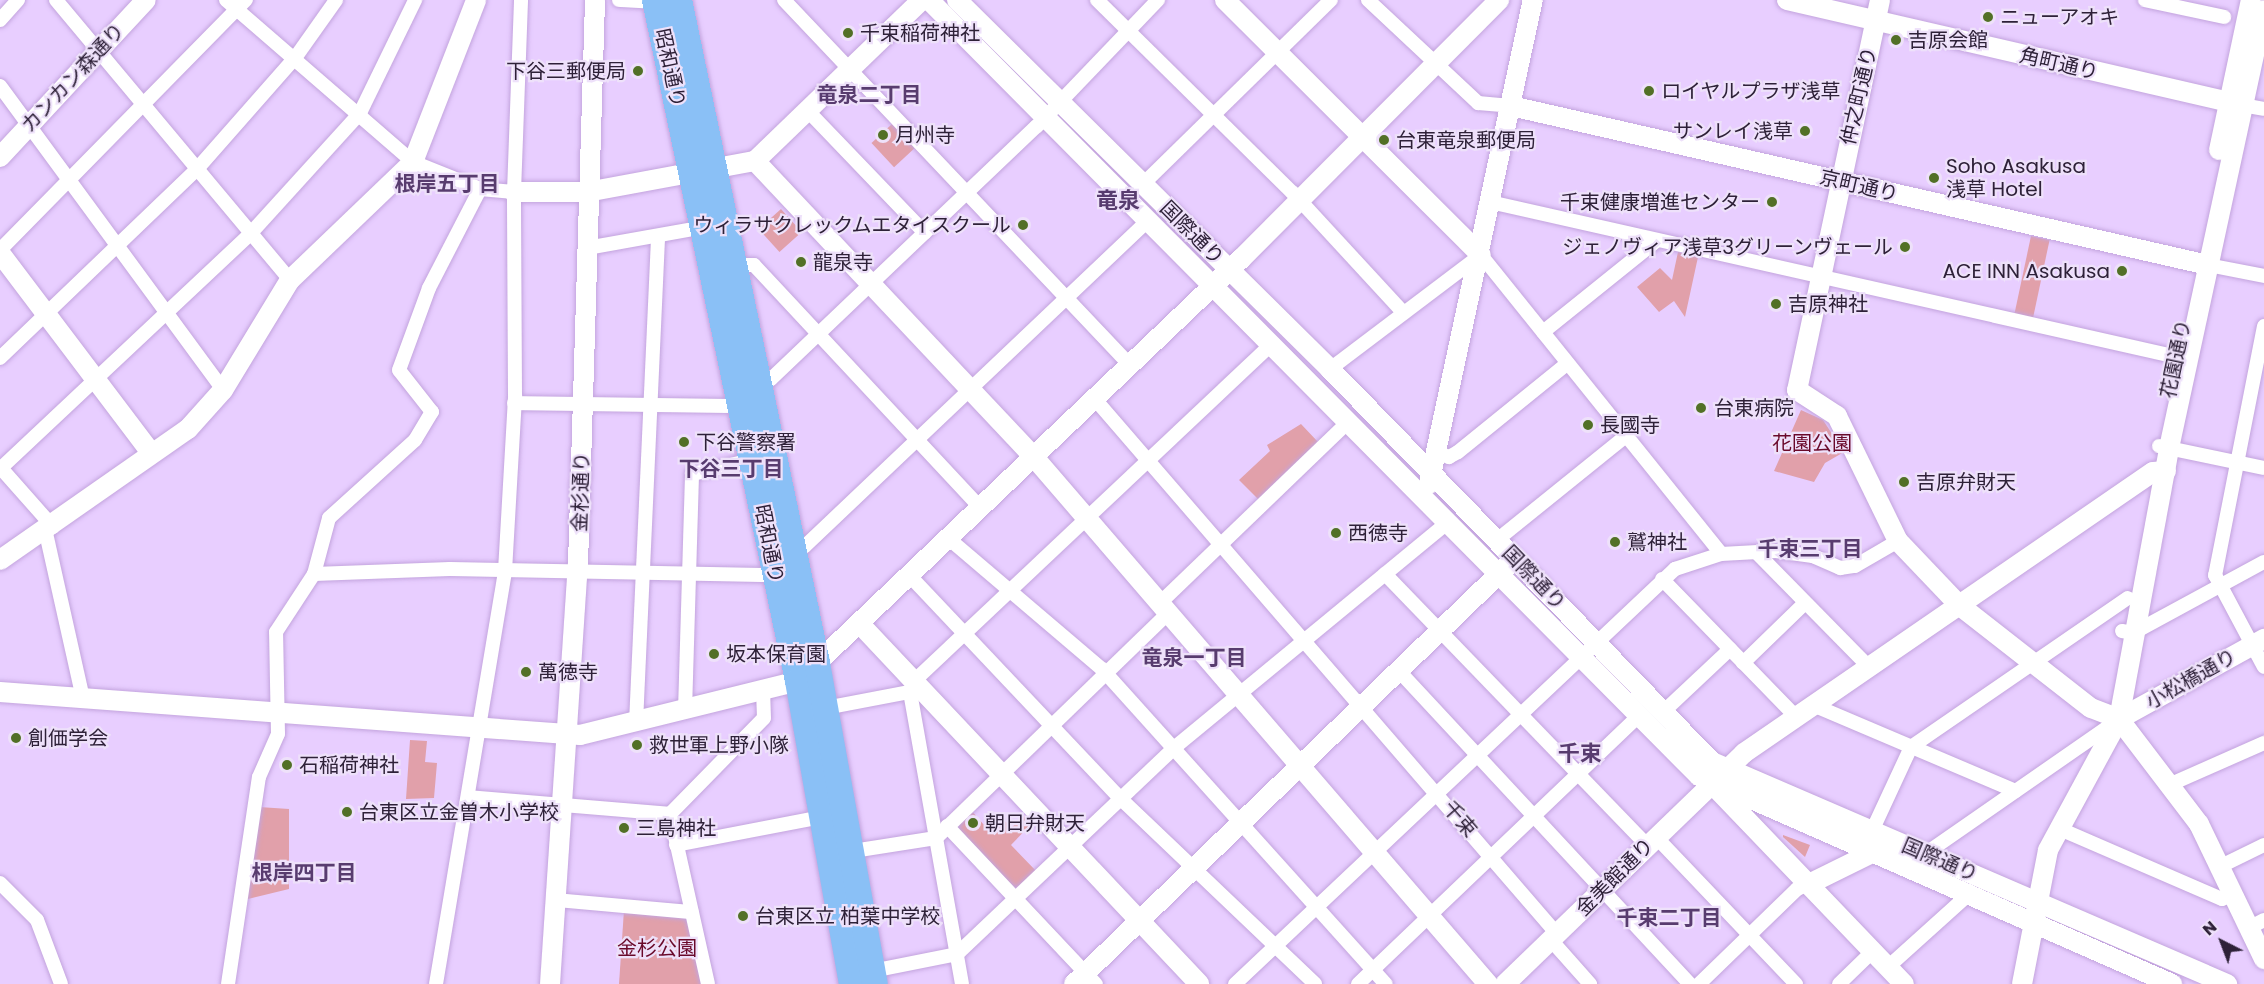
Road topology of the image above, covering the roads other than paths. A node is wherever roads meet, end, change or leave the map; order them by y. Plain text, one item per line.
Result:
1 (18, 0) edge
2 (56, 0) edge
3 (146, 0) edge
4 (226, 0) edge
5 (336, 0) edge
6 (415, 0) edge
7 (476, 0) edge
8 (521, 0) edge
9 (595, 0) edge
10 (620, 0) edge
11 (663, 0) edge
12 (784, 0) edge
13 (922, 0) edge
14 (929, 0) edge
15 (957, 0) edge
16 (1097, 0) edge
17 (1158, 0) edge
18 (1225, 0) edge
19 (1331, 0) edge
20 (1368, 0) edge
21 (1498, 0) edge
22 (1787, 0) edge
23 (1880, 0) edge
24 (2145, 0) edge
25 (2252, 0) edge
26 (1531, 2) edge
27 (241, 5) edge
28 (2264, 10) edge
29 (2224, 17) dead end
30 (0, 20) edge
31 (1876, 21) junction
32 (1128, 30) junction
33 (2261, 34) edge
34 (99, 51) junction
35 (1278, 52) junction
36 (295, 58) junction
37 (1433, 66) junction
38 (849, 70) junction
39 (0, 86) edge
40 (1059, 101) junction
41 (2236, 104) junction
42 (143, 106) junction
43 (1511, 106) junction
44 (2264, 109) edge
45 (807, 110) junction
46 (360, 113) junction
47 (1213, 115) junction
48 (1046, 117) junction
49 (31, 123) junction
50 (1363, 136) junction
51 (0, 157) edge
52 (755, 161) junction
53 (413, 162) junction
54 (702, 168) junction
55 (197, 169) junction
56 (71, 179) junction
57 (1839, 181) junction
58 (1143, 184) junction
59 (480, 189) junction
60 (968, 191) junction
61 (514, 192) junction
62 (587, 192) junction
63 (1297, 200) junction
64 (1490, 202) junction
65 (1150, 219) junction
66 (705, 227) junction
67 (925, 232) junction
68 (250, 234) junction
69 (658, 237) junction
70 (1655, 242) junction
71 (120, 244) junction
72 (587, 248) junction
73 (0, 252) edge
74 (1480, 255) junction
75 (2202, 264) junction
76 (733, 265) junction
77 (1819, 276) junction
78 (2264, 276) edge
79 (1222, 277) junction
80 (290, 280) junction
81 (870, 284) junction
82 (1068, 297) junction
83 (1402, 311) junction
84 (167, 313) junction
85 (47, 316) junction
86 (2264, 326) edge
87 (1543, 332) junction
88 (818, 334) junction
89 (1273, 344) junction
90 (2177, 357) junction
91 (0, 358) edge
92 (1568, 363) junction
93 (1130, 364) junction
94 (1330, 369) junction
95 (95, 380) junction
96 (758, 382) junction
97 (223, 390) junction
98 (969, 391) junction
99 (1094, 398) junction
100 (514, 403) junction
101 (584, 405) junction
102 (741, 406) junction
103 (650, 407) junction
104 (1349, 421) junction
105 (1626, 436) junction
106 (917, 439) junction
107 (2164, 447) junction
108 (151, 453) junction
109 (1439, 453) junction
110 (1033, 456) junction
111 (752, 460) junction
112 (1150, 460) junction
113 (2237, 462) junction
114 (0, 468) edge
115 (2264, 468) edge
116 (2159, 471) junction
117 (1432, 474) junction
118 (1423, 498) junction
119 (980, 507) junction
120 (1087, 520) junction
121 (1448, 522) junction
122 (50, 530) junction
123 (948, 538) junction
124 (1497, 540) junction
125 (1898, 542) junction
126 (1222, 544) junction
127 (793, 549) junction
128 (1757, 553) junction
129 (1720, 554) junction
130 (1515, 559) junction
131 (0, 560) edge
132 (2264, 562) edge
133 (505, 571) junction
134 (578, 573) junction
135 (643, 573) junction
136 (314, 574) junction
137 (1385, 574) junction
138 (1499, 574) junction
139 (691, 575) junction
140 (775, 575) junction
141 (909, 575) junction
142 (1662, 579) junction
143 (2222, 584) junction
144 (1010, 592) junction
145 (2128, 598) junction
146 (1805, 603) junction
147 (1959, 605) junction
148 (1164, 608) junction
149 (859, 622) junction
150 (1440, 631) junction
151 (2127, 632) junction
152 (965, 636) junction
153 (1305, 640) junction
154 (1597, 642) junction
155 (2259, 642) edge
156 (1730, 649) junction
157 (1579, 657) junction
158 (2031, 662) junction
159 (817, 663) junction
160 (1743, 663) junction
161 (1869, 667) junction
162 (2264, 667) edge
163 (1399, 671) junction
164 (1106, 673) junction
165 (798, 681) junction
166 (912, 687) junction
167 (763, 690) junction
168 (0, 692) edge
169 (1239, 694) junction
170 (83, 699) junction
171 (1813, 705) junction
172 (1362, 706) junction
173 (825, 708) junction
174 (685, 711) junction
175 (1663, 711) junction
176 (278, 713) junction
177 (1520, 714) junction
178 (1638, 716) junction
179 (1796, 717) junction
180 (2119, 719) junction
181 (636, 723) junction
182 (1051, 726) junction
183 (478, 728) junction
184 (568, 735) junction
185 (2264, 743) edge
186 (1911, 747) junction
187 (1174, 748) junction
188 (1478, 755) junction
189 (1300, 766) junction
190 (1726, 770) junction
191 (1001, 773) junction
192 (1577, 773) junction
193 (1712, 783) junction
194 (2171, 784) junction
195 (2016, 791) junction
196 (1437, 793) junction
197 (468, 797) junction
198 (1121, 799) junction
199 (564, 807) junction
200 (670, 814) junction
201 (1536, 814) junction
202 (822, 818) junction
203 (1242, 822) junction
204 (947, 826) junction
205 (2060, 829) junction
206 (1872, 831) junction
207 (936, 838) junction
208 (1651, 841) junction
209 (676, 845) junction
210 (2264, 845) edge
211 (1071, 846) junction
212 (853, 851) junction
213 (1375, 853) junction
214 (1872, 853) junction
215 (1925, 854) junction
216 (1491, 855) junction
217 (2219, 867) junction
218 (1194, 868) junction
219 (0, 884) edge
220 (1809, 884) junction
221 (1604, 888) junction
222 (1969, 894) junction
223 (2233, 894) junction
224 (1017, 898) junction
225 (556, 900) junction
226 (2037, 902) junction
227 (1316, 907) junction
228 (691, 912) junction
229 (1428, 915) junction
230 (1141, 919) junction
231 (2034, 922) junction
232 (2257, 924) edge
233 (1749, 934) junction
234 (1554, 937) junction
235 (1274, 946) junction
236 (1873, 951) junction
237 (957, 954) junction
238 (2264, 959) edge
239 (1888, 967) junction
240 (1373, 969) junction
241 (866, 980) edge
242 (1085, 980) edge
243 (61, 984) edge
244 (228, 984) edge
245 (436, 984) edge
246 (550, 984) edge
247 (708, 984) edge
248 (962, 984) edge
249 (1198, 984) edge
250 (1235, 984) edge
251 (1315, 984) edge
252 (1358, 984) edge
253 (1386, 984) edge
254 (1488, 984) edge
255 (1505, 984) edge
256 (1590, 984) edge
257 (1690, 984) edge
258 (1699, 984) edge
259 (1796, 984) edge
260 (1839, 984) edge
261 (1904, 984) edge
262 (2022, 984) edge
263 (2172, 984) edge
264 (2227, 984) edge

1 - 30 street
2 - 34 street
3 - 34 street, カンカン森通り
4 - 27 street
5 - 36 street
6 - 46 street
7 - 53 street
8 - 61 street
9 - 62 street, 金杉通り
10 - 11 street
11 - 54 highway, 昭和通り
12 - 38 street
13 - 38 street
14 - 48 street, 国際通り
15 - 40 street, 国際通り
16 - 32 street
17 - 32 street
18 - 35 street
19 - 35 street
20 - 37 street
21 - 37 street
22 - 31 street, 角町通り
23 - 31 street, 仲之町通り
24 - 29 street
25 - 41 street, 花園通り
26 - 43 street
27 - 36 street
27 - 42 street
28 - 33 street, 花園通り
31 - 41 street, 角町通り
31 - 57 street, 仲之町通り
32 - 40 street
32 - 47 street
33 - 41 street, 花園通り
34 - 42 street
34 - 49 street, カンカン森通り
35 - 47 street
35 - 50 street
36 - 46 street
36 - 55 street
37 - 43 street
37 - 50 street
38 - 45 street
38 - 60 street
39 - 49 street
40 - 48 street
40 - 58 street, 国際通り
41 - 44 street
41 - 75 street, 花園通り
42 - 55 street
42 - 56 street
43 - 57 street, 京町通り
43 - 64 street
45 - 52 street
45 - 67 street
46 - 53 street
46 - 68 street
47 - 58 street
47 - 63 street
48 - 60 street
48 - 65 street, 国際通り
49 - 51 street, カンカン森通り
49 - 56 street
50 - 63 street
50 - 74 street
52 - 54 street
52 - 81 street
53 - 59 street
53 - 80 street
54 - 62 street
54 - 66 highway, 昭和通り
54 - 76 highway, 昭和通り
55 - 68 street
55 - 71 street
56 - 71 street
56 - 73 street
57 - 75 street, 京町通り
57 - 77 street, 仲之町通り
58 - 79 street, 国際通り
59 - 61 street
59 - 136 street
60 - 67 street
60 - 82 street
61 - 62 street
61 - 100 street
62 - 72 street, 金杉通り
63 - 79 street
63 - 83 street
64 - 70 street
64 - 74 street
65 - 79 street, 国際通り
65 - 82 street
66 - 69 street
66 - 102 highway, 昭和通り
67 - 81 street
68 - 80 street
68 - 84 street
69 - 72 street
69 - 103 street
70 - 77 street
70 - 87 street
71 - 84 street
71 - 85 street
72 - 101 street, 金杉通り
73 - 85 street
74 - 83 street
74 - 87 street
74 - 109 street
75 - 78 street
75 - 90 street, 花園通り
75 - 107 street, 花園通り
76 - 88 street
76 - 96 highway, 昭和通り
77 - 90 street
77 - 125 street, 仲之町通り
79 - 89 street, 国際通り
79 - 93 street
79 - 94 street, 国際通り
80 - 97 street
81 - 88 street
81 - 98 street
82 - 93 street
82 - 98 street
83 - 94 street
84 - 95 street
84 - 97 street
85 - 91 street
85 - 95 street
86 - 113 street
87 - 92 street
88 - 96 street
88 - 106 street
89 - 104 street, 国際通り
89 - 112 street
90 - 107 street, 花園通り
92 - 105 street
92 - 109 street
93 - 99 street
94 - 117 street, 国際通り
95 - 108 street
95 - 114 street
96 - 127 highway, 昭和通り
97 - 108 street
98 - 106 street
98 - 110 street
99 - 110 street
99 - 112 street, 千束
100 - 101 street
100 - 133 street
101 - 103 street
101 - 134 street, 金杉通り
102 - 103 street
102 - 111 highway, 昭和通り
103 - 135 street
104 - 118 street, 国際通り
104 - 126 street
105 - 124 street
105 - 129 street
106 - 119 street
106 - 127 street
107 - 113 street
107 - 116 street, 花園通り
108 - 122 street
109 - 117 street
110 - 119 street
110 - 120 street
111 - 139 street
111 - 140 highway, 昭和通り
112 - 120 street
112 - 126 street, 千束
113 - 115 street
113 - 143 street
114 - 122 street
116 - 145 street, 花園通り
116 - 147 street, 金美館通り
116 - 151 street, 花園通り
117 - 118 street
117 - 124 street, 国際通り
118 - 121 street, 国際通り
119 - 123 street
120 - 144 street
120 - 148 street
121 - 137 street
121 - 138 street, 国際通り
122 - 131 street
122 - 170 street
123 - 141 street
123 - 144 street
124 - 130 street, 国際通り
125 - 128 street
125 - 147 street
126 - 148 street
126 - 153 street, 千束
127 - 159 highway, 昭和通り
128 - 129 street
128 - 146 street
129 - 142 street
130 - 138 street
130 - 154 street, 国際通り
132 - 143 street
133 - 134 street
133 - 136 street
133 - 183 street
134 - 135 street
134 - 184 street, 金杉通り
135 - 139 street
135 - 181 street
136 - 176 street
137 - 150 street
137 - 153 street
138 - 150 street
138 - 157 street, 国際通り
139 - 140 street
139 - 174 street
140 - 165 highway, 昭和通り
141 - 149 street
141 - 152 street
142 - 154 street
142 - 156 street
143 - 151 street
143 - 155 street
144 - 152 street
144 - 164 street
145 - 151 street, 花園通り
145 - 158 street
146 - 160 street
146 - 161 street
147 - 158 street
147 - 161 street, 金美館通り
148 - 164 street
148 - 169 street
149 - 159 street
149 - 166 street
150 - 163 street
150 - 177 street
151 - 180 street, 花園通り
152 - 166 street
152 - 182 street
153 - 169 street
153 - 172 street, 千束
154 - 157 street
154 - 175 street, 国際通り
155 - 162 street
155 - 180 street, 小松橋通り
156 - 160 street
156 - 175 street
157 - 177 street
157 - 178 street, 国際通り
158 - 180 street
158 - 186 street
159 - 165 street
159 - 173 highway, 昭和通り
160 - 179 street
161 - 171 street, 金美館通り
163 - 172 street
163 - 188 street
164 - 182 street
164 - 187 street
165 - 167 street
165 - 202 highway, 昭和通り
166 - 173 street
166 - 191 street
166 - 207 street
167 - 174 street
167 - 200 street
168 - 170 street
169 - 187 street
169 - 189 street
170 - 176 street
171 - 179 street, 金美館通り
171 - 186 street
172 - 189 street
172 - 196 street, 千束
173 - 212 highway, 昭和通り
174 - 181 street
175 - 190 street, 国際通り
176 - 183 street
176 - 244 street
177 - 188 street
177 - 192 street
178 - 192 street
178 - 193 street, 国際通り
179 - 190 street, 金美館通り
180 - 194 street
180 - 195 street
180 - 205 street, 花園通り
181 - 184 street
182 - 191 street
182 - 198 street
183 - 184 street
183 - 197 street
184 - 199 street, 金杉通り
185 - 194 street
186 - 195 street
186 - 206 street
187 - 198 street
187 - 203 street
188 - 196 street
188 - 201 street
189 - 203 street
189 - 213 street
190 - 193 street, 金美館通り
190 - 206 street, 国際通り
191 - 204 street
191 - 211 street
192 - 201 street
192 - 208 street
193 - 208 street, 金美館通り
193 - 214 street, 国際通り
193 - 220 street
194 - 217 street
195 - 215 street
196 - 213 street
196 - 216 street, 千束
197 - 199 street
197 - 245 street
198 - 211 street
198 - 218 street
199 - 200 street
199 - 225 street, 金杉通り
200 - 209 street
201 - 216 street
201 - 221 street
202 - 209 street
202 - 241 highway, 昭和通り
203 - 218 street
203 - 227 street
204 - 207 street
204 - 224 street
205 - 223 street
205 - 226 street, 花園通り
206 - 215 street, 国際通り
207 - 212 street
207 - 237 street
208 - 221 street, 金美館通り
208 - 233 street
209 - 228 street
210 - 217 street
211 - 224 street
211 - 230 street
212 - 241 highway, 昭和通り
213 - 227 street
213 - 229 street
214 - 220 street
214 - 222 street, 国際通り
215 - 226 street, 国際通り
216 - 229 street
216 - 234 street, 千束
217 - 223 street
218 - 230 street
218 - 235 street
219 - 243 street
220 - 233 street
220 - 236 street
221 - 234 street, 金美館通り
221 - 257 street
222 - 231 street, 国際通り
222 - 239 street
223 - 232 street
224 - 237 street
224 - 242 street
225 - 228 street
225 - 246 street, 金杉通り
226 - 231 street, 花園通り
226 - 264 street, 国際通り
227 - 235 street
227 - 240 street
228 - 247 street
229 - 240 street
229 - 254 street
230 - 242 street
230 - 249 street
231 - 262 street, 花園通り
231 - 263 street, 国際通り
232 - 238 street
233 - 258 street
233 - 259 street
234 - 255 street, 金美館通り
234 - 256 street, 千束
235 - 250 street
235 - 251 street
236 - 239 street
236 - 260 street
237 - 241 street
237 - 248 street
239 - 261 street
240 - 252 street
240 - 253 street

